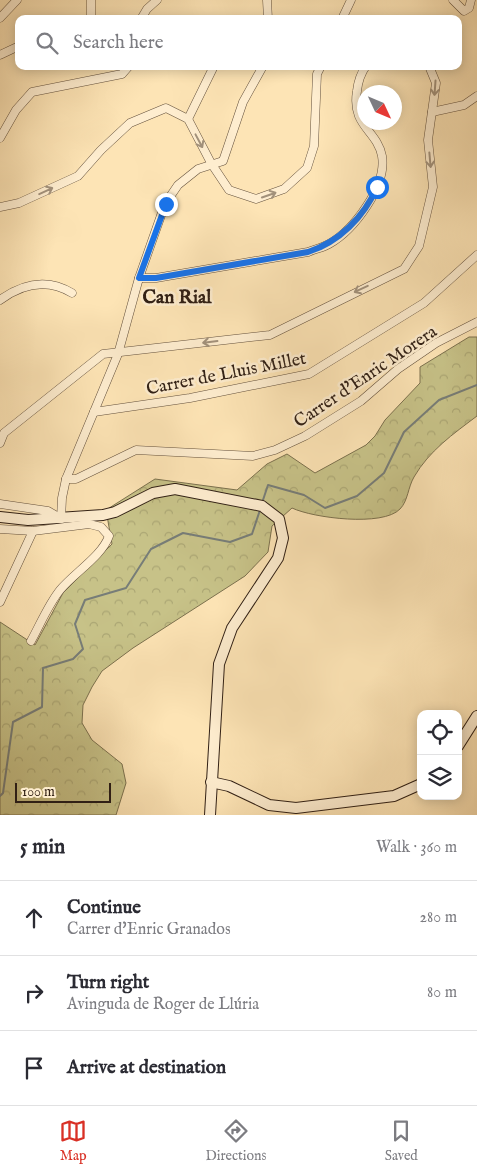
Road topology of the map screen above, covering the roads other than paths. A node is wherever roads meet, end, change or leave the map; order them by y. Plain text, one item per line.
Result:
1 (17, 0) edge
2 (91, 0) edge
3 (157, 0) edge
4 (351, 0) edge
5 (453, 0) edge
6 (472, 0) edge
7 (269, 2) edge
8 (91, 15) edge
9 (143, 15) edge
10 (268, 15) edge
11 (344, 15) edge
12 (0, 18) edge
13 (15, 48) edge
14 (0, 55) edge
15 (126, 70) edge
16 (212, 70) edge
17 (261, 70) edge
18 (318, 70) edge
19 (364, 70) edge
20 (431, 70) edge
21 (477, 96) edge
22 (432, 112) junction
23 (188, 119) junction
24 (0, 138) edge
25 (213, 167) junction
26 (0, 207) edge
27 (477, 255) edge
28 (139, 278) junction
29 (72, 293) dead end
30 (0, 300) edge
31 (477, 322) edge
32 (118, 354) junction
33 (94, 412) junction
34 (0, 443) edge
35 (66, 479) junction
36 (0, 504) edge
37 (0, 517) edge
38 (61, 519) junction
39 (0, 529) edge
40 (33, 531) junction
41 (0, 602) edge
42 (31, 641) dead end
43 (477, 716) edge
44 (462, 740) edge
45 (212, 782) junction
46 (417, 786) edge
47 (210, 815) edge

1 - 12 street
2 - 8 street
3 - 9 street
4 - 11 street
5 - 6 street
7 - 10 street
13 - 14 street
15 - 24 street
16 - 23 street
17 - 25 street
25 -> 18 street
19 - 28 street
20 -> 22 street
21 - 22 street
22 -> 32 street
23 -> 25 street
26 -> 23 street
25 - 28 street
27 - 33 street, Carrer de Lluis Millet
28 - 32 street
29 - 30 street
31 - 35 street, Carrer d'Enric Morera
32 - 33 street
32 - 34 street
33 - 35 street
35 - 38 street
36 - 38 street
37 - 38 main road
38 - 45 main road
39 - 40 street
40 - 41 street
40 - 42 street
43 - 44 main road
45 - 46 main road
45 - 47 main road

